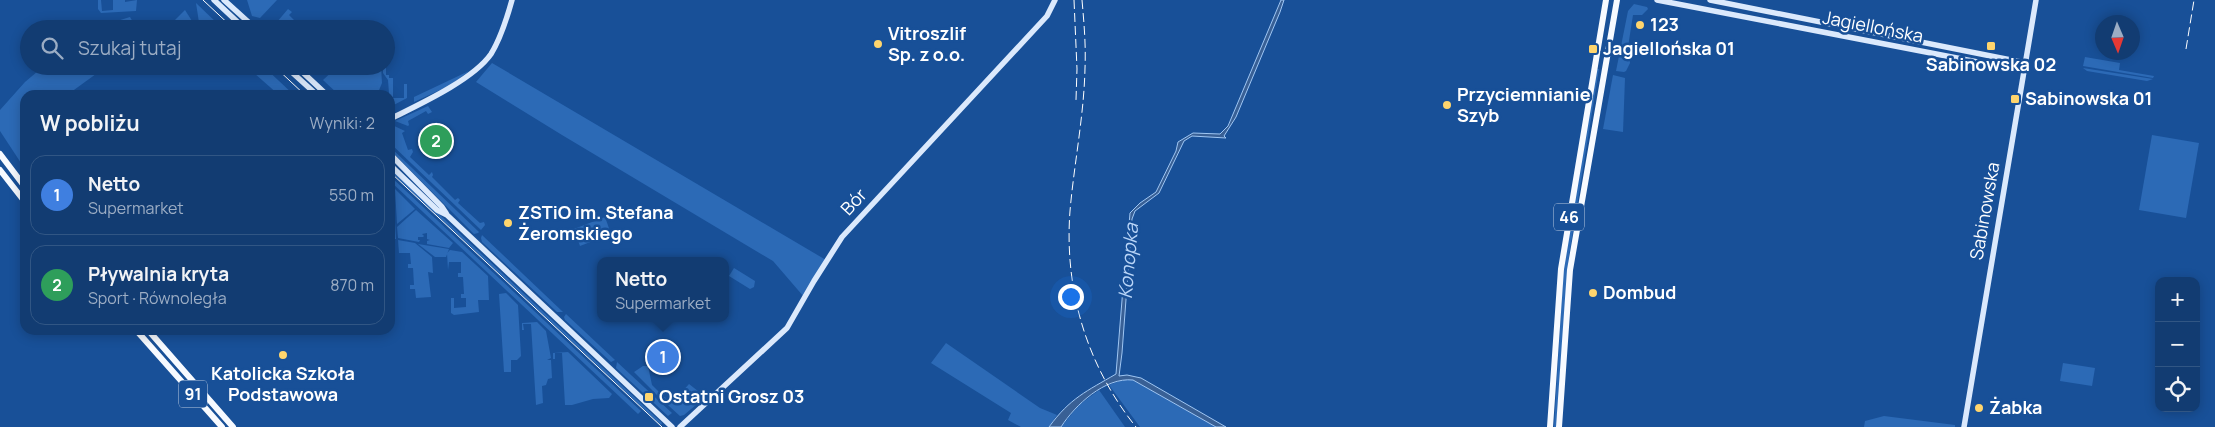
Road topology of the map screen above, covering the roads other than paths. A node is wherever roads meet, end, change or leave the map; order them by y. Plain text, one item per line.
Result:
1 (214, 0) edge
2 (224, 0) edge
3 (512, 0) edge
4 (1055, 0) edge
5 (1600, 0) edge
6 (1606, 0) edge
7 (1617, 0) edge
8 (1657, 0) edge
9 (1710, 0) edge
10 (2036, 0) edge
11 (1605, 8) junction
12 (235, 20) edge
13 (246, 20) edge
14 (2026, 63) junction
15 (2024, 71) junction
16 (295, 75) edge
17 (306, 75) edge
18 (311, 90) edge
19 (322, 90) edge
20 (395, 116) edge
21 (0, 154) edge
22 (395, 159) edge
23 (0, 170) edge
24 (395, 170) edge
25 (20, 180) edge
26 (20, 196) edge
27 (447, 215) junction
28 (140, 335) edge
29 (152, 335) edge
30 (222, 427) edge
31 (234, 427) edge
32 (672, 427) edge
33 (680, 427) edge
34 (1550, 427) edge
35 (1560, 427) edge
36 (1964, 427) edge

1 - 12 street
2 - 13 street
3 - 20 street
4 - 33 street, Bór
5 - 11 main road
6 - 11 main road, 46
7 - 35 main road, 46
8 - 15 street, Jagiellońska
9 - 14 street, Jagiellońska
10 - 14 street, Sabinowska
11 - 34 main road, 46
14 - 15 street, Sabinowska
15 - 36 street, Sabinowska
16 - 18 street
17 - 19 street
21 - 25 main road
22 - 27 street
23 - 26 main road
24 - 27 street
27 - 32 street
28 - 30 main road, 91
29 - 31 main road, 91

